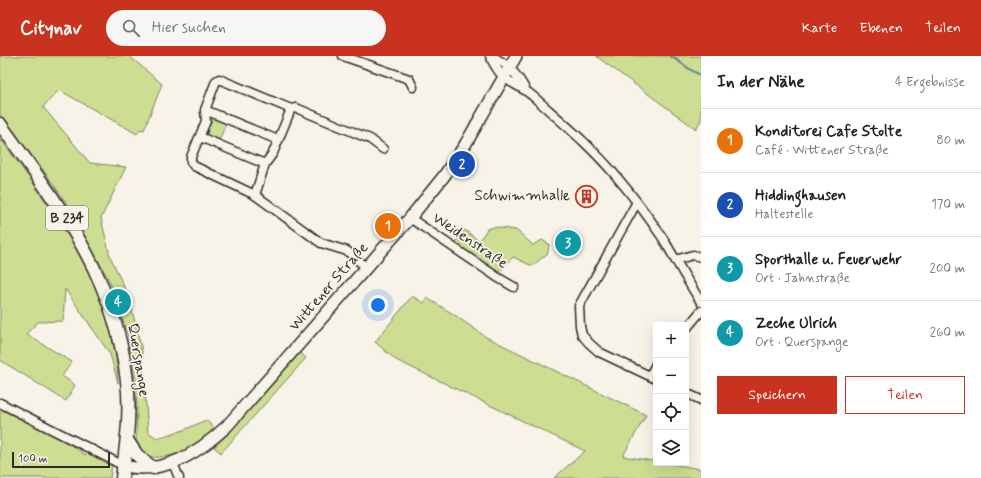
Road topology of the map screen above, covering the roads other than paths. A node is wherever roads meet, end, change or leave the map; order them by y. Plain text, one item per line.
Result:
1 (343, 56) edge
2 (490, 56) edge
3 (516, 56) edge
4 (506, 73) junction
5 (413, 87) dead end
6 (291, 109) junction
7 (205, 110) junction
8 (0, 124) edge
9 (200, 136) junction
10 (278, 140) junction
11 (383, 149) dead end
12 (265, 164) junction
13 (255, 194) junction
14 (637, 202) junction
15 (410, 218) junction
16 (701, 256) edge
17 (675, 260) junction
18 (367, 268) junction
19 (514, 287) dead end
20 (701, 302) edge
21 (701, 311) edge
22 (689, 325) edge
23 (653, 377) edge
24 (688, 394) edge
25 (701, 400) edge
26 (0, 403) edge
27 (127, 440) junction
28 (173, 463) junction
29 (149, 468) junction
30 (123, 472) edge
31 (136, 478) edge
32 (179, 478) edge

1 - 5 street
2 - 4 street
3 - 4 main road, Wittener Straße
4 - 14 street
4 - 15 main road, Wittener Straße
6 - 7 street
6 - 10 street
6 - 11 street
7 - 9 street
7 - 10 street
8 - 27 main road, Querspange / B 234
9 - 12 street
9 - 13 street
10 - 12 street
12 - 13 street
13 - 18 street
14 - 17 street
14 - 23 street
15 - 18 main road, Wittener Straße
15 - 19 street, Weidenstraße
16 - 17 street
17 - 20 street
18 - 28 main road, Wittener Straße
21 - 22 street
24 - 25 street
26 - 30 street
27 - 29 main road
27 - 30 main road, Querspange / B 234
28 - 29 main road, Wittener Straße
28 - 32 street
29 - 30 main road, Wittener Straße
29 - 31 main road

